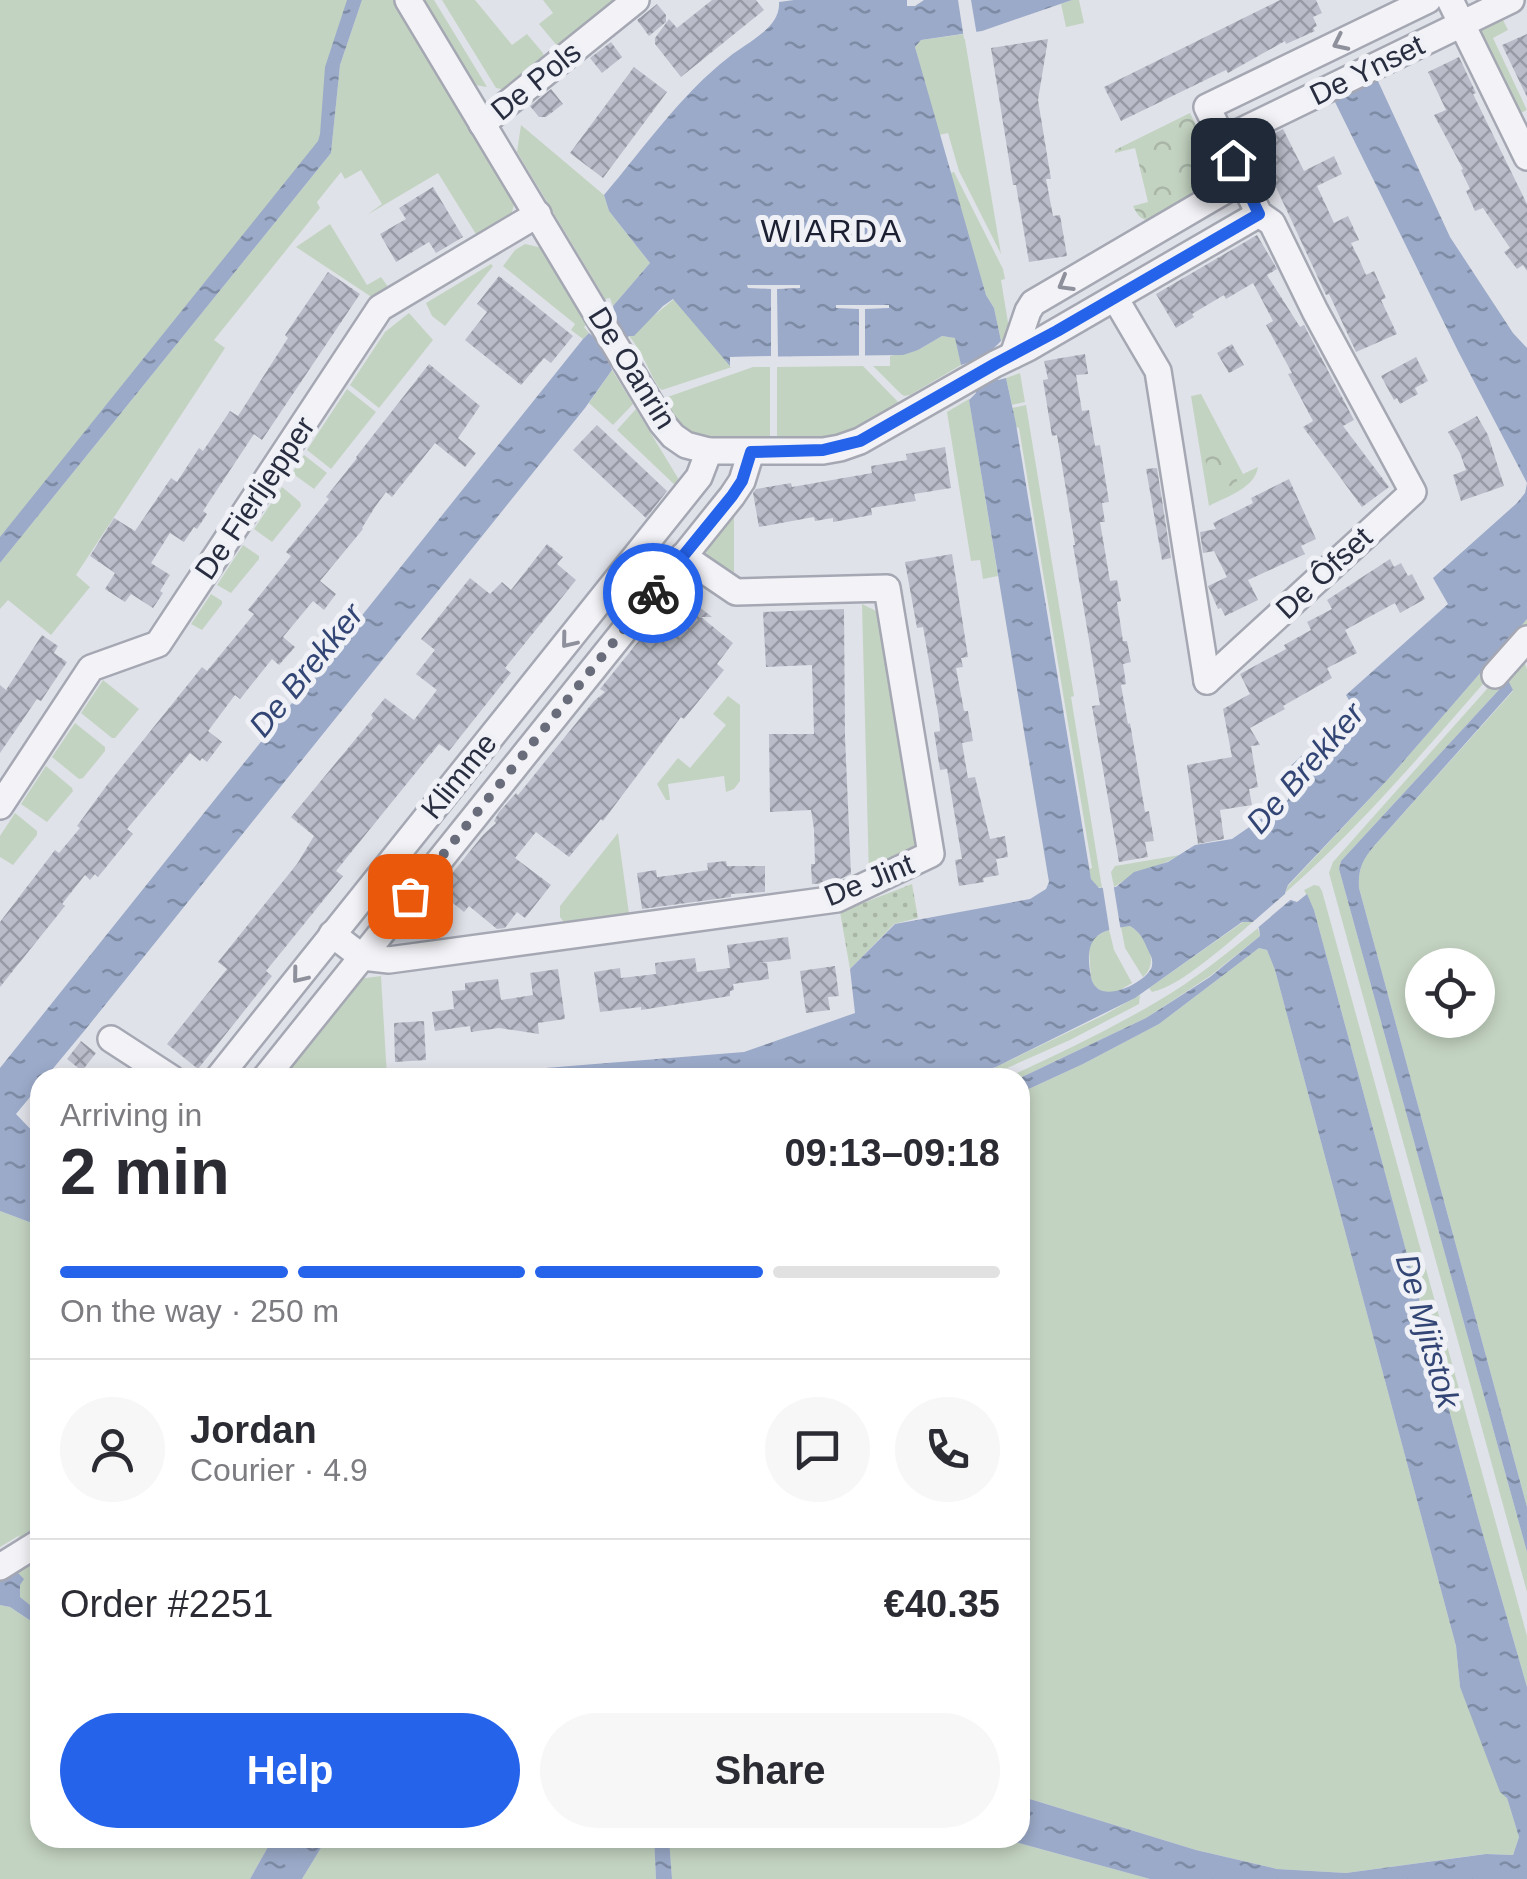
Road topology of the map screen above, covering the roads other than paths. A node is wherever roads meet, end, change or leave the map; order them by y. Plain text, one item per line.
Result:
1 (408, 0) edge
2 (636, 0) edge
3 (1428, 0) edge
4 (1450, 0) edge
5 (1511, 0) edge
6 (1462, 24) junction
7 (1206, 107) joint
8 (482, 124) junction
9 (1223, 140) junction
10 (1527, 157) edge
11 (1243, 180) junction
12 (538, 214) junction
13 (1259, 214) junction
14 (1115, 298) junction
15 (1001, 361) junction
16 (709, 451) junction
17 (751, 452) junction
18 (682, 556) junction
19 (626, 568) junction
20 (654, 591) junction
21 (1527, 639) edge
22 (1495, 675) dead end
23 (0, 806) edge
24 (332, 934) junction
25 (362, 957) junction
26 (111, 1039) dead end
27 (155, 1068) edge
28 (226, 1068) edge
29 (272, 1068) edge
30 (30, 1548) edge
31 (0, 1568) edge

1 - 8 street, De Oanrin
2 - 8 street, De Pols
3 -> 7 street, De Ynset
4 - 6 street
5 - 6 street, De Ynset
6 - 9 street, De Ynset
6 - 10 street
7 - 9 street, De Ôfset
8 - 12 street, De Oanrin
9 - 11 street, De Ôfset
11 - 13 street, De Ôfset
11 -> 15 street
12 - 16 street, De Oanrin
12 - 23 street, De Fierljepper
13 - 14 street, De Oanrin
13 - 14 street, De Ôfset
14 - 15 street, De Oanrin
15 - 17 street, De Oanrin
16 - 17 street, De Oanrin
16 - 19 street, Klimme
17 - 18 street, Klimme
18 - 20 street, Klimme
18 - 25 street, De Jint
19 - 20 street
19 -> 24 street, Klimme
20 - 25 street, Klimme
21 - 22 street
24 - 25 street
24 -> 28 street, Klimme
25 - 29 street, Klimme
26 - 27 street
30 - 31 street

